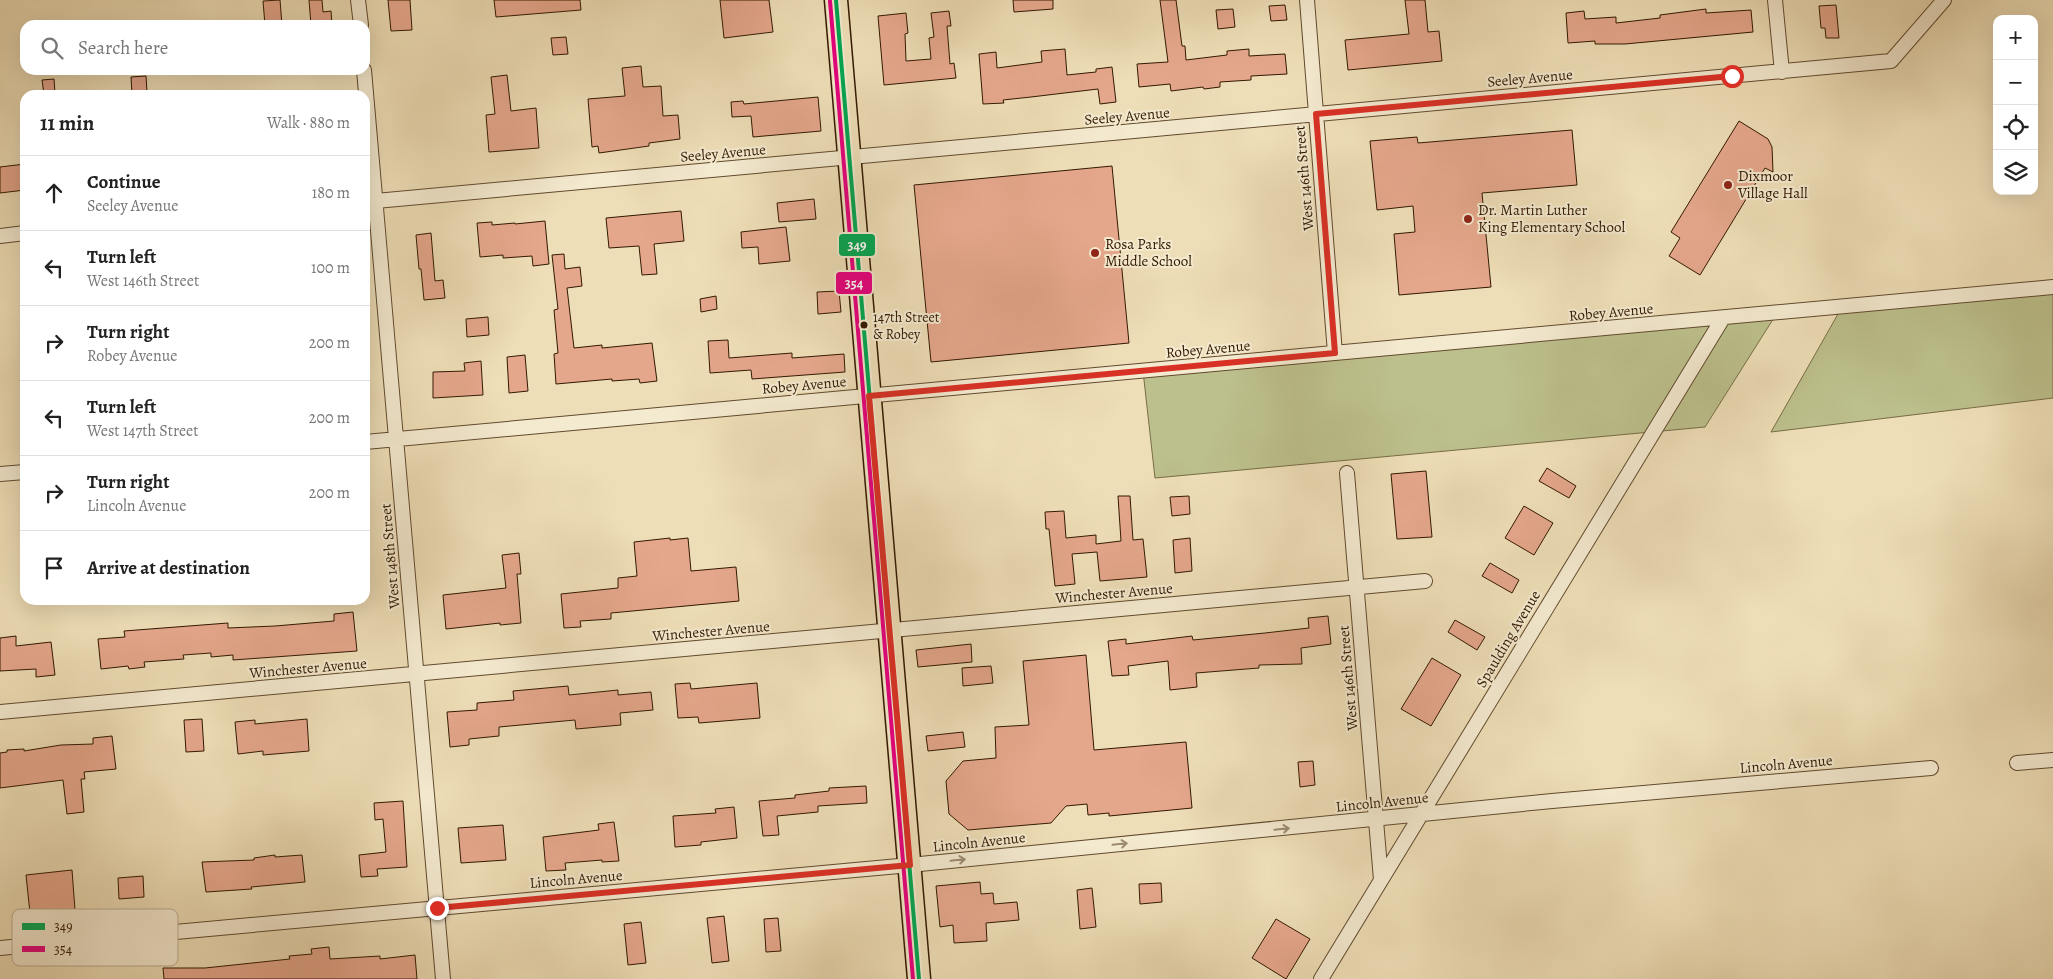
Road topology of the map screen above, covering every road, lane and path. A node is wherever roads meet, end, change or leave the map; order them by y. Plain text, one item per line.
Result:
1 (358, 0) edge
2 (836, 0) edge
3 (1307, 0) edge
4 (1775, 0) edge
5 (1944, 0) edge
6 (360, 20) edge
7 (1782, 72) junction
8 (364, 75) edge
9 (365, 90) edge
10 (1316, 114) junction
11 (849, 158) junction
12 (370, 202) edge
13 (20, 234) edge
14 (0, 236) edge
15 (2053, 288) edge
16 (1723, 318) junction
17 (1335, 353) junction
18 (869, 396) junction
19 (396, 439) junction
20 (370, 442) edge
21 (20, 472) edge
22 (1347, 473) dead end
23 (0, 474) edge
24 (1425, 581) dead end
25 (1356, 588) junction
26 (890, 630) junction
27 (416, 674) junction
28 (0, 712) edge
29 (2053, 760) edge
30 (2017, 763) dead end
31 (1931, 768) dead end
32 (1419, 815) junction
33 (1376, 819) junction
34 (910, 865) junction
35 (1381, 880) junction
36 (437, 908) junction
37 (178, 932) edge
38 (443, 979) edge
39 (919, 979) edge
40 (1321, 979) edge

1 - 6 street
2 - 11 main road
3 - 10 street, West 146th Street
4 - 7 street
5 - 7 street, Seeley Avenue
7 - 10 street, Seeley Avenue
8 - 9 street, West 148th Street
10 - 11 street, Seeley Avenue
10 - 17 street, West 146th Street
11 - 12 street, Seeley Avenue
11 - 18 main road
12 - 19 street, West 148th Street
13 - 14 street
15 - 16 street, Robey Avenue
16 - 17 street, Robey Avenue
16 - 32 street, Spaulding Avenue
17 - 18 street, Robey Avenue
18 - 19 street, Robey Avenue
18 - 26 main road
19 - 20 street, Robey Avenue
19 - 27 street, West 148th Street
21 - 23 street
22 - 25 street, West 146th Street
24 - 25 street, Winchester Avenue
25 - 26 street, Winchester Avenue
25 - 33 street, West 146th Street
26 - 27 street, Winchester Avenue
26 - 34 main road
27 - 28 street, Winchester Avenue
27 - 36 street, West 148th Street
29 - 30 street
31 - 32 street, Lincoln Avenue
32 - 33 street, Lincoln Avenue
32 - 35 street, Spaulding Avenue
34 -> 33 street, Lincoln Avenue
33 - 35 street, West 146th Street
34 - 36 street, Lincoln Avenue
34 - 39 main road
35 - 40 street, Spaulding Avenue
36 - 37 street, Lincoln Avenue
36 - 38 street, West 148th Street

